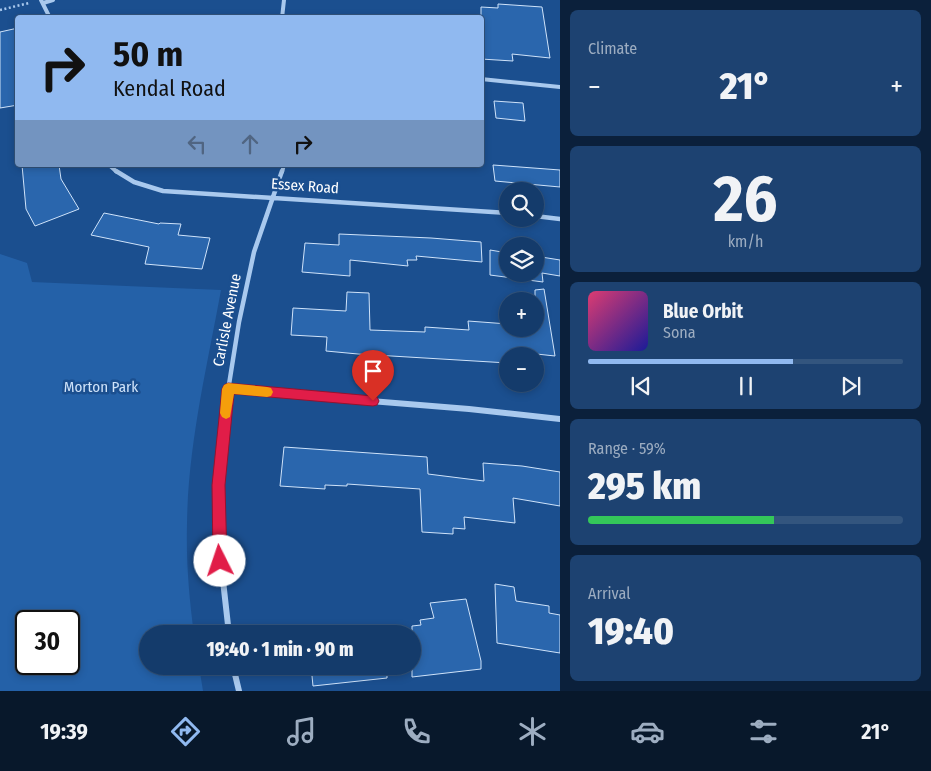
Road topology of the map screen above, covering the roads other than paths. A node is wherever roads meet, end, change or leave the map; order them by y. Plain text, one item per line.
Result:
1 (53, 0) edge
2 (284, 0) edge
3 (42, 1) edge
4 (49, 15) edge
5 (282, 15) edge
6 (484, 79) edge
7 (560, 87) edge
8 (110, 167) edge
9 (283, 167) edge
10 (272, 197) junction
11 (499, 212) edge
12 (544, 217) edge
13 (560, 219) edge
14 (228, 389) junction
15 (560, 419) edge
16 (227, 625) edge
17 (235, 675) edge
18 (239, 691) edge

1 - 3 street
2 - 5 street
3 - 4 street
6 - 7 street
8 - 10 street, Essex Road
9 - 10 street, Carlisle Avenue
10 - 11 street, Essex Road
10 - 14 street, Carlisle Avenue
12 - 13 street
14 - 15 street
14 - 16 street, Carlisle Avenue
17 - 18 street

